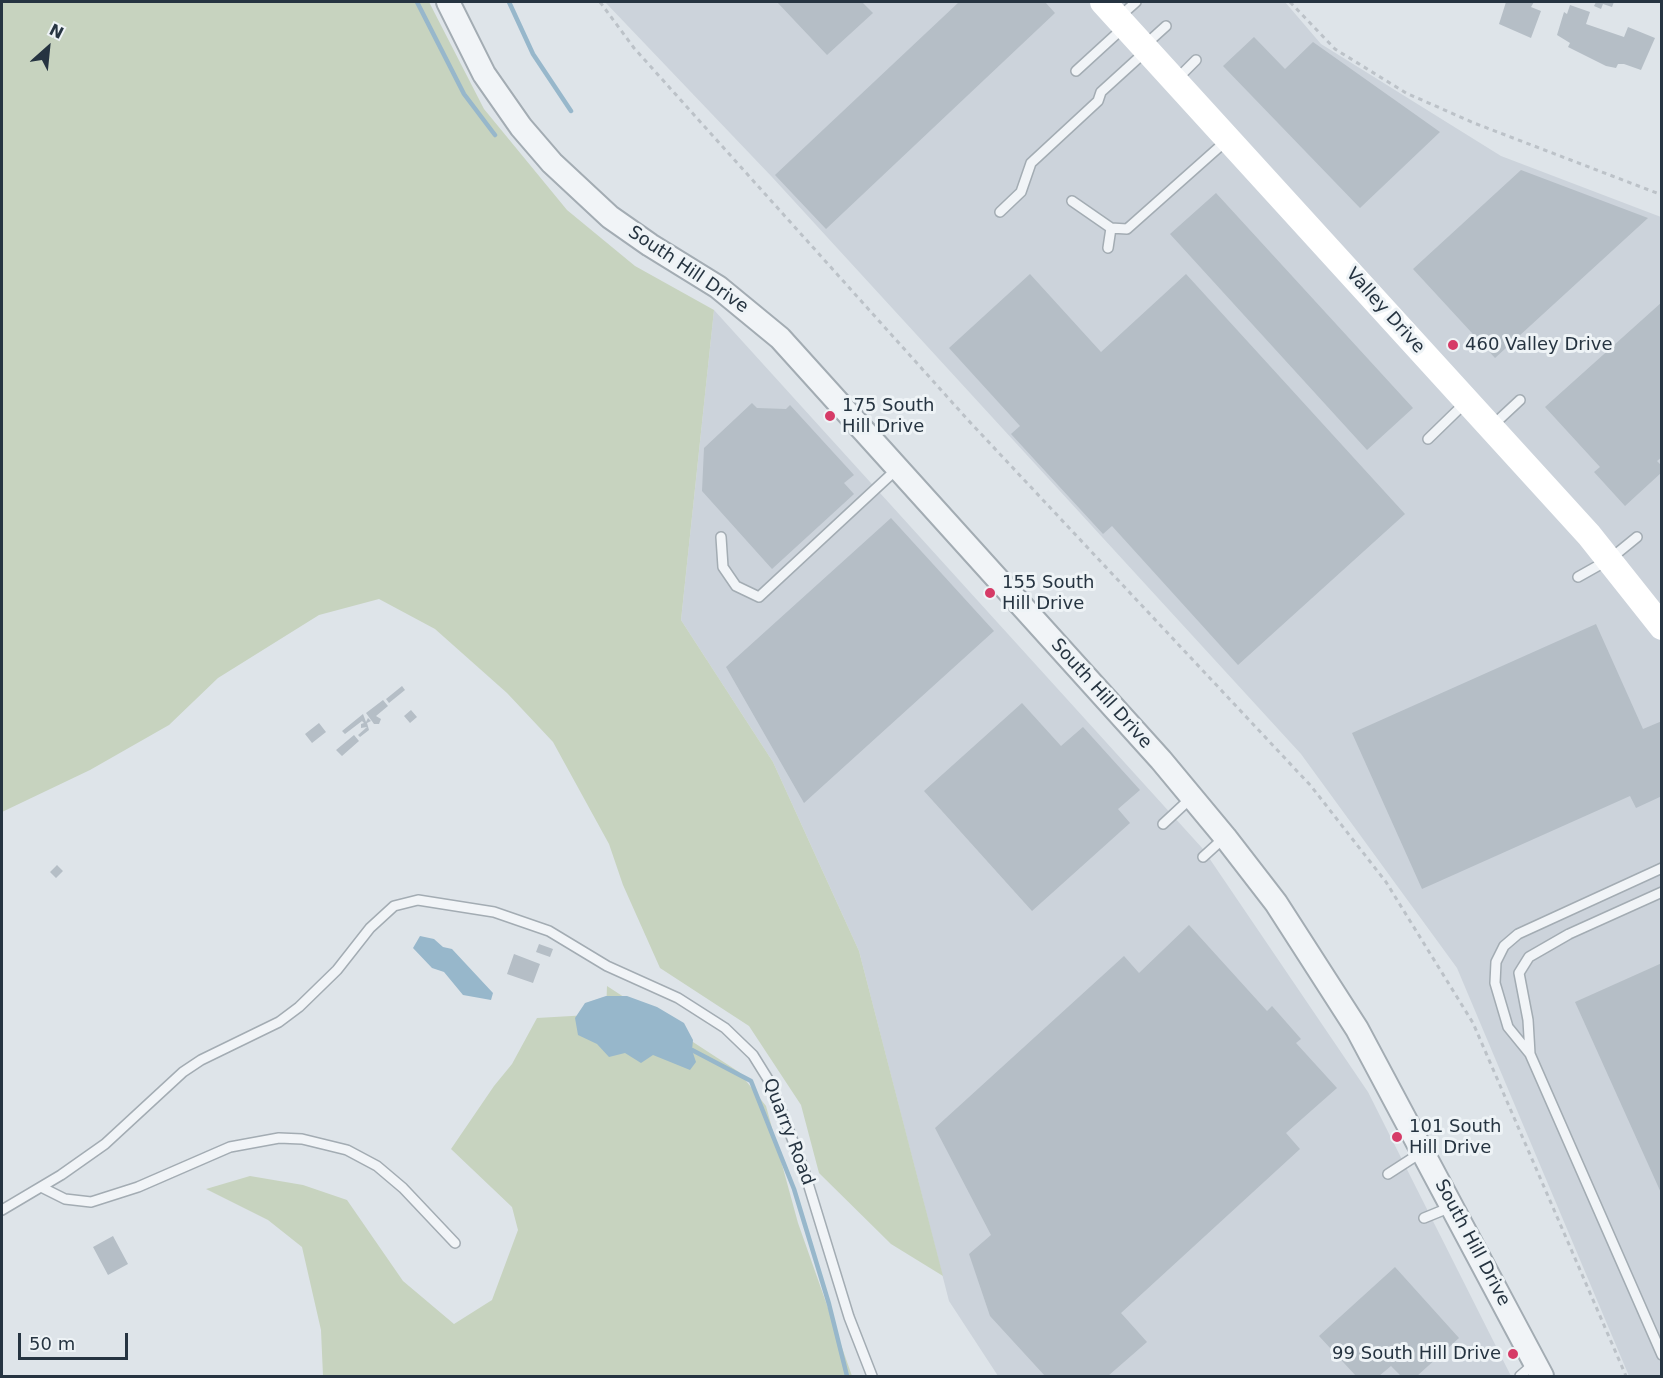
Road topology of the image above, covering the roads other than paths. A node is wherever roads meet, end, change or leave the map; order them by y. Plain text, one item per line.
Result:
1 (447, 2) edge
2 (1137, 2) edge
3 (1115, 15) edge
4 (1166, 26) dead end
5 (1145, 48) junction
6 (1196, 60) dead end
7 (1076, 71) dead end
8 (1175, 81) junction
9 (1228, 139) junction
10 (1072, 201) dead end
11 (1000, 212) dead end
12 (1111, 228) junction
13 (1108, 248) dead end
14 (1520, 400) dead end
15 (1467, 401) junction
16 (1491, 427) junction
17 (1428, 439) dead end
18 (898, 468) junction
19 (721, 537) dead end
20 (1636, 537) dead end
21 (1610, 559) junction
22 (1578, 577) dead end
23 (1662, 627) edge
24 (1192, 797) junction
25 (1163, 824) dead end
26 (1225, 837) junction
27 (1203, 857) dead end
28 (1662, 868) edge
29 (1662, 892) edge
30 (1530, 1054) junction
31 (1424, 1151) junction
32 (1388, 1174) dead end
33 (40, 1186) junction
34 (1453, 1206) junction
35 (2, 1210) edge
36 (1424, 1218) dead end
37 (455, 1243) dead end
38 (1662, 1354) edge
39 (1533, 1372) edge
40 (872, 1377) edge

1 - 18 street, South Hill Drive
2 - 3 lane
3 - 5 main road, Valley Drive
3 - 7 lane
4 - 5 lane
5 - 8 main road, Valley Drive
5 - 11 lane
6 - 8 lane
8 - 9 main road, Valley Drive
9 - 12 lane
9 - 15 main road, Valley Drive
10 - 12 lane
12 - 13 lane
14 - 16 lane
15 - 16 main road, Valley Drive
15 - 17 lane
16 - 21 main road, Valley Drive
18 - 19 lane
18 - 24 street, South Hill Drive
20 - 21 lane
21 - 22 lane
21 - 23 main road, Valley Drive
24 - 25 lane
24 - 26 street, South Hill Drive
26 - 27 lane
26 - 31 street, South Hill Drive
28 - 30 lane
29 - 30 lane
30 - 38 lane
31 - 32 lane
31 - 34 street, South Hill Drive
33 - 35 lane, Quarry Road
33 - 37 lane
33 - 40 lane, Quarry Road
34 - 36 lane
34 - 39 street, South Hill Drive

